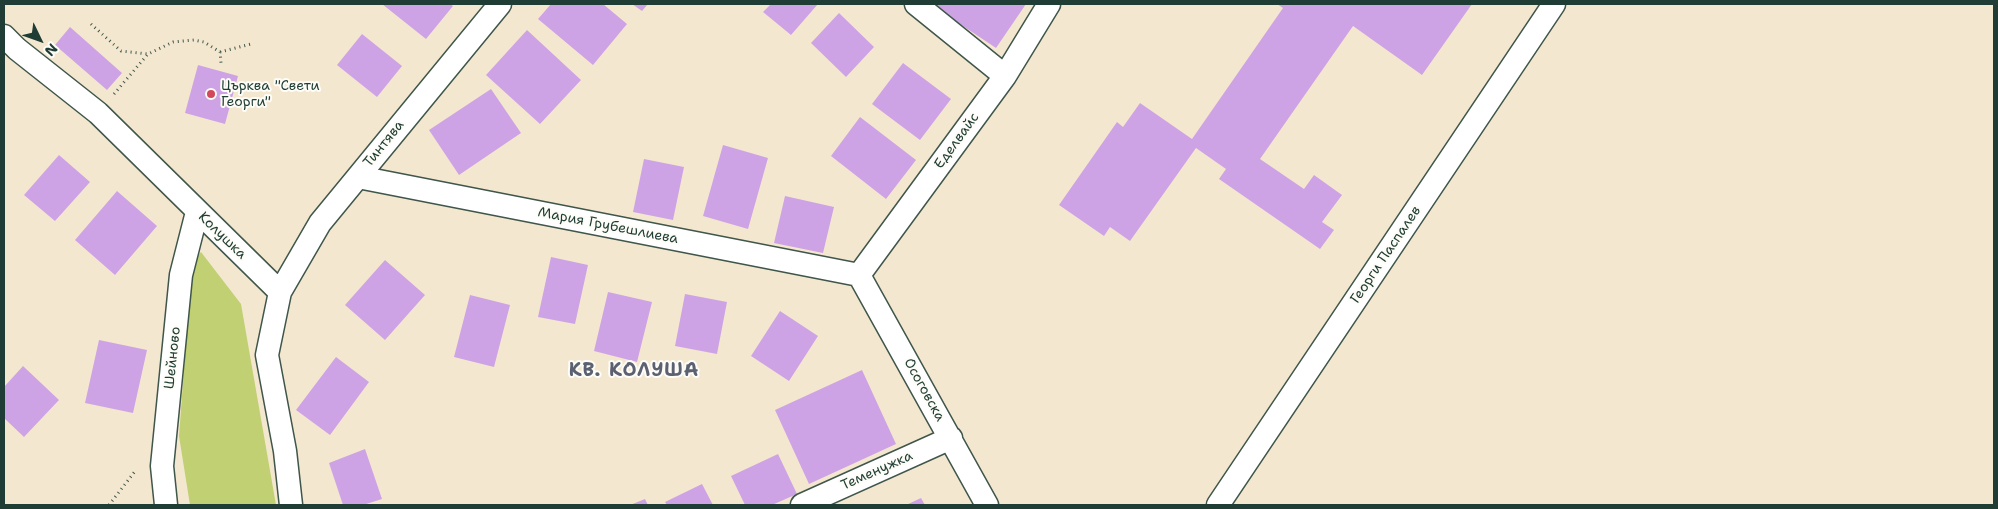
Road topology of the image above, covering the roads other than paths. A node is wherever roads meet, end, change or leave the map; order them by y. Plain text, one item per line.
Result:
1 (500, 4) edge
2 (916, 4) edge
3 (1049, 4) edge
4 (1554, 4) edge
5 (8, 48) edge
6 (1005, 76) junction
7 (358, 177) junction
8 (197, 212) junction
9 (859, 275) junction
10 (280, 292) junction
11 (951, 438) junction
12 (166, 505) edge
13 (291, 505) edge
14 (802, 505) edge
15 (988, 505) edge
16 (1218, 505) edge

1 - 7 street, Тинтява
2 - 6 street
3 - 6 street, Еделвайс
4 - 16 street, Георги Паспалев
5 - 8 street, Колушка
6 - 9 street, Еделвайс
7 - 9 street, Мария Грубешлиева
7 - 10 street, Тинтява
8 - 10 street, Колушка
8 - 12 street, Шейново
9 - 11 street, Осоговска
10 - 13 street
11 - 14 street, Теменужка
11 - 15 street, Осоговска

